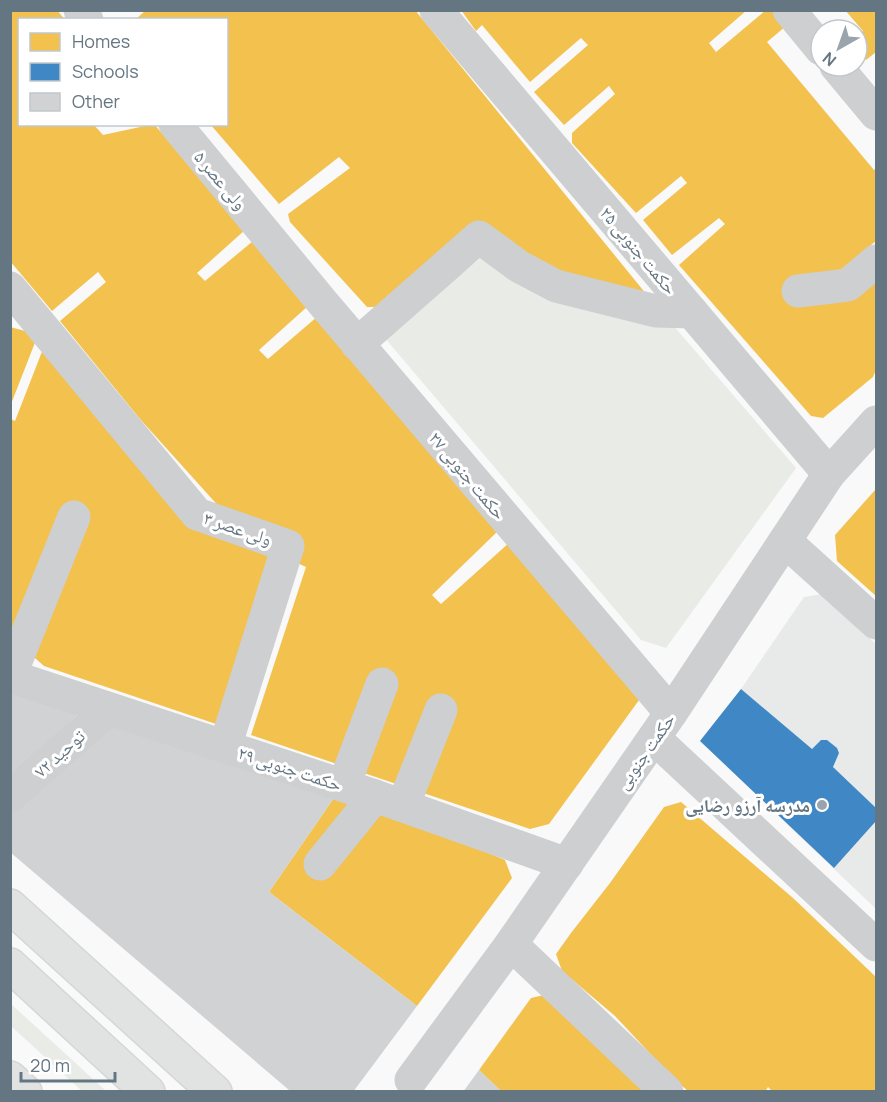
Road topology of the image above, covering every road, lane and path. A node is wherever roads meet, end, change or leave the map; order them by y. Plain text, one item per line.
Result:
1 (789, 10) edge
2 (442, 19) edge
3 (809, 34) edge
4 (846, 78) edge
5 (876, 114) edge
6 (177, 126) edge
7 (267, 236) joint
8 (876, 261) edge
9 (10, 288) edge
10 (798, 291) dead end
11 (692, 312) junction
12 (10, 317) edge
13 (44, 326) junction
14 (357, 344) junction
15 (876, 422) edge
16 (829, 474) junction
17 (74, 517) dead end
18 (784, 541) junction
19 (876, 623) edge
20 (10, 676) edge
21 (382, 684) dead end
22 (108, 710) junction
23 (441, 710) dead end
24 (663, 725) junction
25 (225, 747) junction
26 (344, 785) junction
27 (10, 796) edge
28 (389, 801) junction
29 (320, 864) dead end
30 (567, 864) junction
31 (10, 906) edge
32 (511, 944) junction
33 (876, 945) edge
34 (10, 965) edge
35 (10, 1078) edge
36 (404, 1088) edge
37 (25, 1092) edge
38 (148, 1092) edge
39 (215, 1092) edge
40 (667, 1092) edge

1 - 3 street
2 - 11 street, حکمت جنوبی ۲۵
4 - 5 street
6 - 7 street, ولی عصر ۵
7 - 14 street, حکمت جنوبی ۲۷
8 - 10 street
9 - 13 street, ولی عصر ۳
11 - 14 street
11 - 16 street, حکمت جنوبی ۲۵
12 - 13 street
13 - 25 street, ولی عصر ۳
14 - 24 street, حکمت جنوبی ۲۷
15 - 16 street, حکمت جنوبی
16 - 18 street, حکمت جنوبی
17 - 20 street
18 - 19 street
18 - 24 street, حکمت جنوبی
20 - 22 street, حکمت جنوبی ۲۹
21 - 26 street
22 - 25 street, حکمت جنوبی ۲۹
22 - 27 street, توحید ۷۲
23 - 28 street
24 - 30 street, حکمت جنوبی
24 - 33 street, حکمت جنوبی ۲۷
25 - 26 street, حکمت جنوبی ۲۹
26 - 28 street, حکمت جنوبی ۲۹
28 - 29 street
28 - 30 street, حکمت جنوبی ۲۹
30 - 32 street, حکمت جنوبی
31 - 39 main road
32 - 36 street, حکمت جنوبی
32 - 40 street
34 - 38 main road
35 - 37 main road

